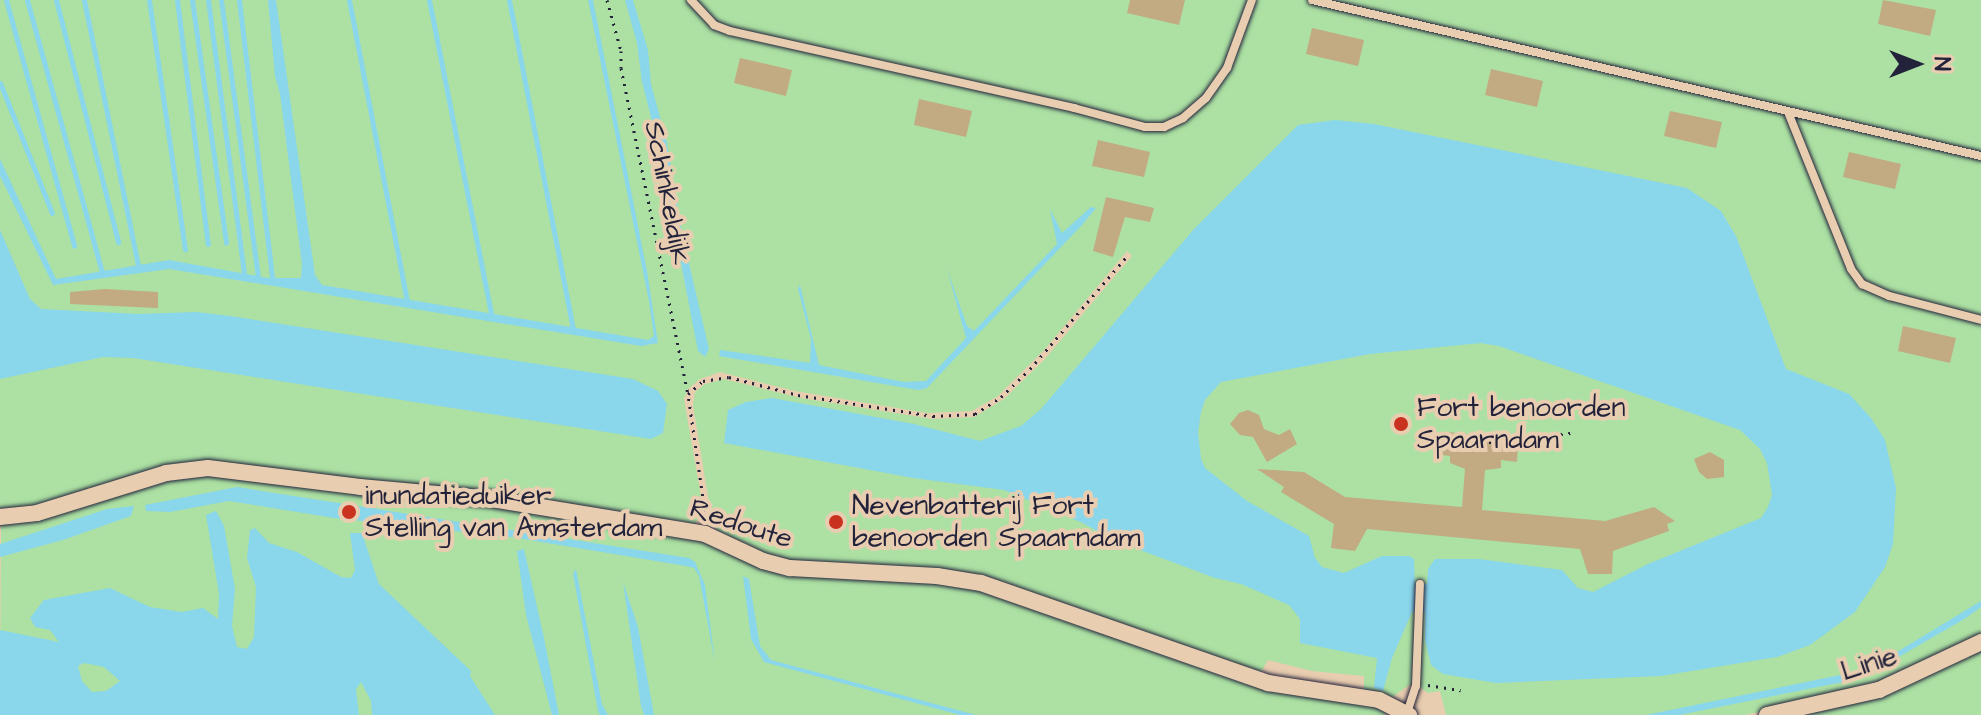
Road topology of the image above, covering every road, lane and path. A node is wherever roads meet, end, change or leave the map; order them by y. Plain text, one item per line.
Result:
1 (607, 0) edge
2 (691, 0) edge
3 (1252, 0) edge
4 (1312, 0) edge
5 (1788, 112) junction
6 (1981, 156) edge
7 (1128, 255) dead end
8 (1981, 320) edge
9 (688, 394) junction
10 (1570, 433) dead end
11 (1481, 443) dead end
12 (0, 517) edge
13 (705, 534) junction
14 (1420, 584) dead end
15 (1981, 642) edge
16 (1416, 686) junction
17 (1461, 690) dead end
18 (1408, 714) edge
19 (1767, 715) edge

1 - 9 path, Schinkeldijk
2 - 3 lane
4 - 5 lane
5 - 6 lane
5 - 8 lane
7 - 9 path
9 - 13 path, Schinkeldijk
10 - 11 path
12 - 13 street, Redoute
13 - 18 street, Redoute
14 - 16 lane
15 - 19 street, Linie
16 - 17 path
16 - 18 lane

